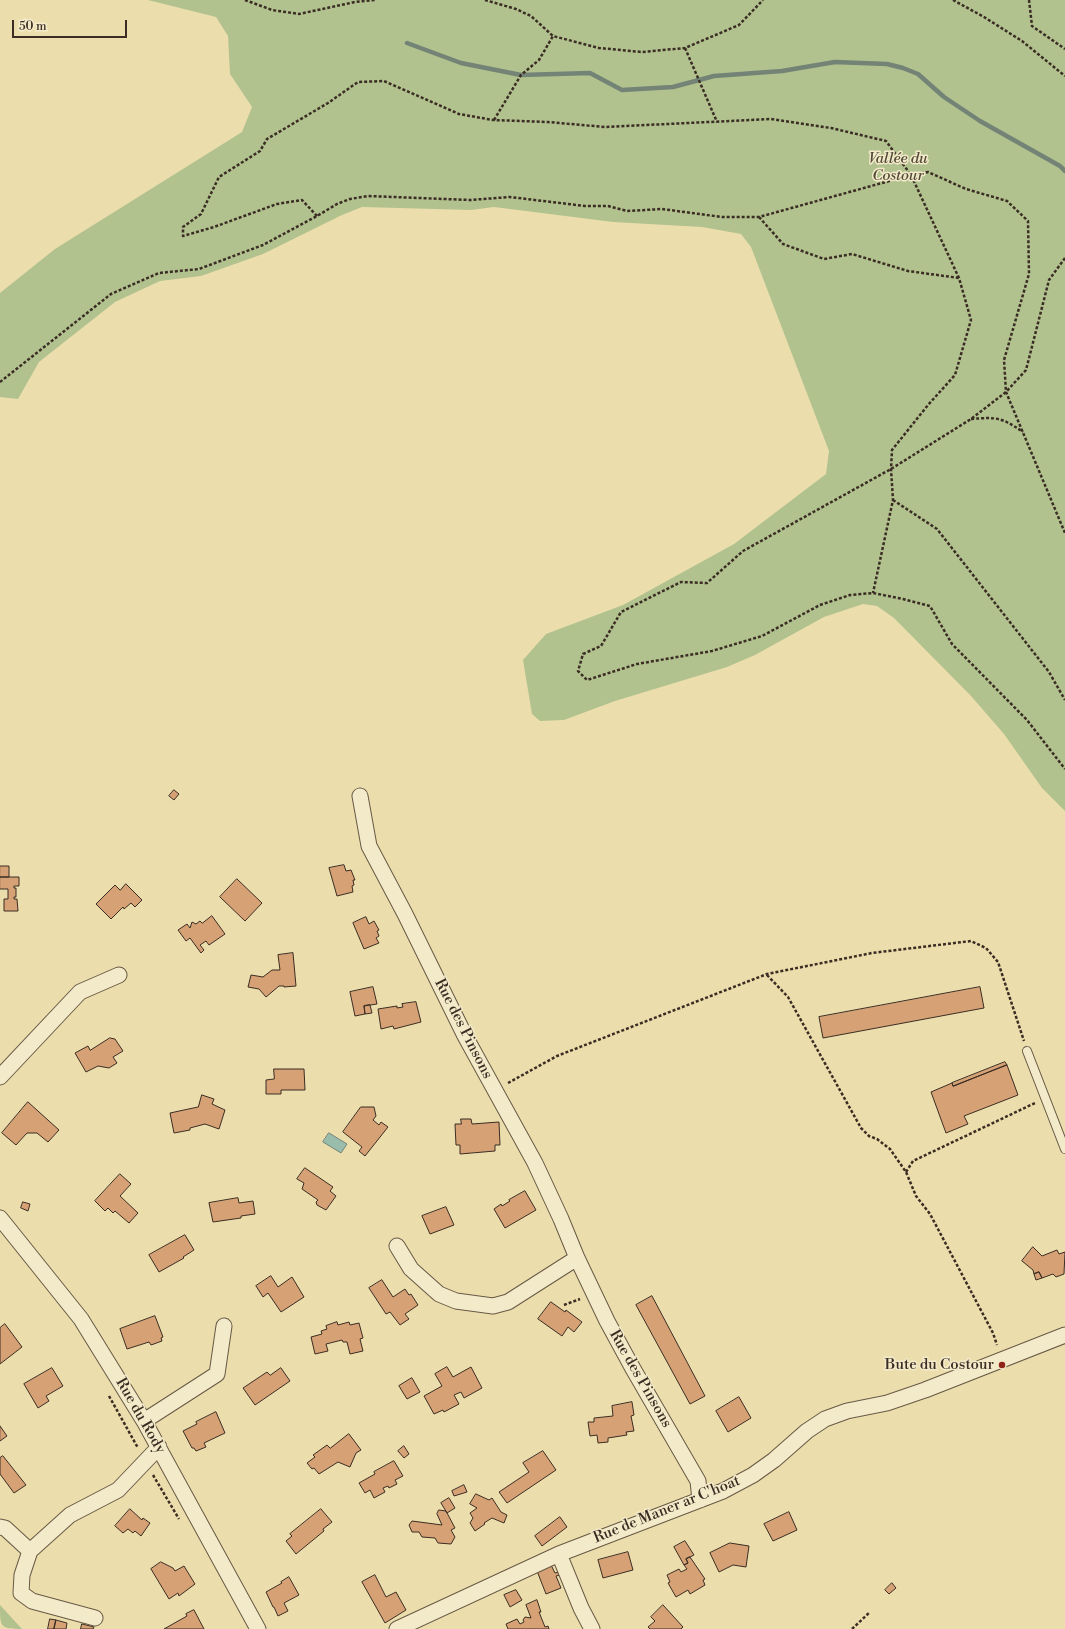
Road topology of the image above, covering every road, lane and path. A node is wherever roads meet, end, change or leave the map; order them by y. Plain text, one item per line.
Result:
1 (244, 0) edge
2 (375, 0) edge
3 (484, 0) edge
4 (500, 0) edge
5 (763, 0) edge
6 (953, 0) edge
7 (1029, 0) edge
8 (495, 2) junction
9 (553, 36) junction
10 (685, 48) junction
11 (1065, 49) edge
12 (1065, 76) edge
13 (493, 120) junction
14 (717, 122) junction
15 (911, 175) junction
16 (317, 216) junction
17 (759, 217) junction
18 (1065, 258) edge
19 (959, 278) junction
20 (0, 382) edge
21 (1006, 392) junction
22 (971, 419) junction
23 (1023, 432) junction
24 (891, 468) junction
25 (893, 500) junction
26 (1065, 533) edge
27 (873, 593) junction
28 (1065, 700) edge
29 (1065, 769) edge
30 (360, 796) dead end
31 (767, 974) junction
32 (119, 975) dead end
33 (1027, 1051) joint
34 (0, 1077) edge
35 (1045, 1099) junction
36 (500, 1100) junction
37 (1065, 1149) edge
38 (906, 1172) junction
39 (0, 1218) edge
40 (397, 1246) dead end
41 (577, 1258) junction
42 (587, 1297) dead end
43 (564, 1305) dead end
44 (224, 1326) dead end
45 (1065, 1334) edge
46 (1002, 1359) junction
47 (107, 1392) dead end
48 (144, 1421) junction
49 (159, 1447) junction
50 (146, 1461) junction
51 (700, 1500) junction
52 (0, 1527) edge
53 (30, 1551) junction
54 (559, 1554) junction
55 (870, 1612) dead end
56 (95, 1618) dead end
57 (258, 1629) edge
58 (397, 1629) edge
59 (592, 1629) edge
60 (852, 1629) edge

1 - 2 path
3 - 8 path
4 - 8 path
5 - 10 path
6 - 12 path
7 - 11 path
8 - 9 path
9 - 10 path
9 - 13 path
10 - 14 path
13 - 14 path
13 - 16 path
14 - 15 path
15 - 17 path
15 - 19 path
15 - 21 path
16 - 17 path
16 - 20 path
17 - 19 path
18 - 21 path
19 - 24 path
21 - 22 path
21 - 23 path
22 - 23 path
22 - 24 path
23 - 26 path
24 - 25 path
24 - 27 path
25 - 27 path
25 - 28 path
27 - 29 path
30 - 36 street, Rue des Pinsons
31 - 33 path
31 - 36 path
31 - 38 path
32 - 34 street
33 - 35 lane
35 - 37 lane
35 - 38 path
36 - 41 street, Rue des Pinsons
38 - 46 path
39 - 48 street, Rue du Rody
40 - 41 street
41 - 51 street, Rue des Pinsons
42 - 43 path
44 - 48 street
45 - 46 street, Rue de Maner ar C'hoat
46 - 51 street, Rue de Maner ar C'hoat
47 - 50 path
48 - 49 street, Rue du Rody
49 - 50 street
49 - 57 street, Rue du Rody
50 - 53 street
51 - 54 street, Rue de Maner ar C'hoat
52 - 53 street
53 - 56 street
54 - 58 street, Rue de Maner ar C'hoat
54 - 59 street
55 - 60 path

